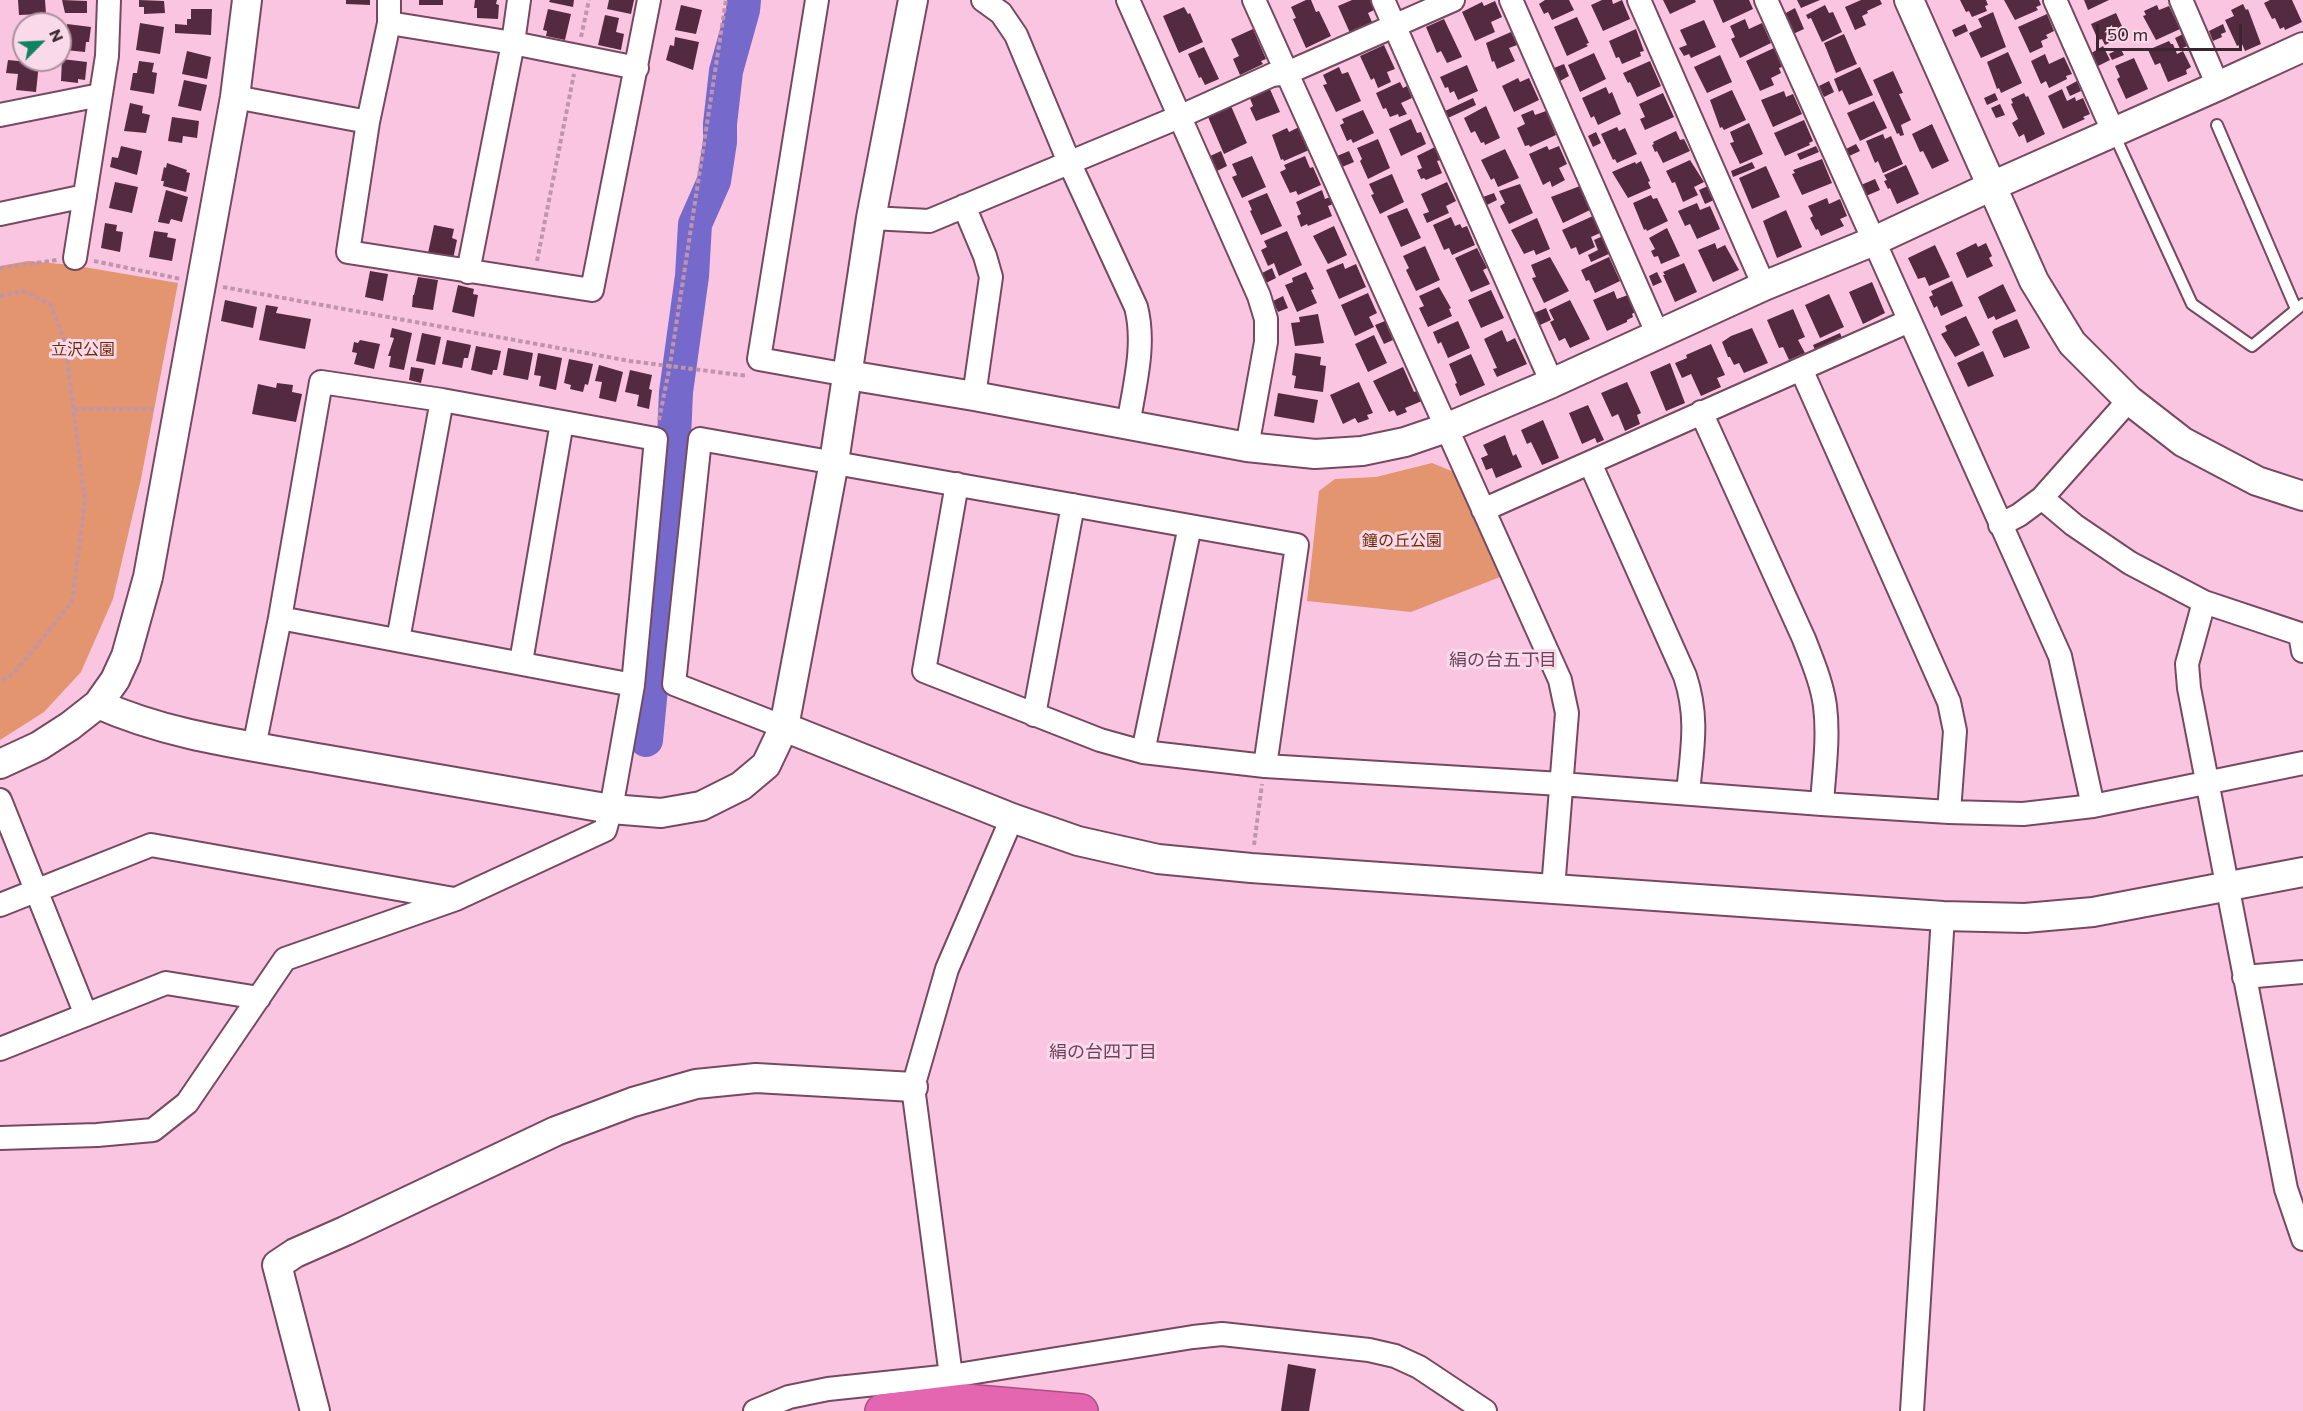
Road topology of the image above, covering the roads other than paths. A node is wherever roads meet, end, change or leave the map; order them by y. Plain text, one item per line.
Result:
1 (109, 0) edge
2 (247, 0) edge
3 (389, 0) edge
4 (519, 0) edge
5 (649, 0) edge
6 (816, 0) edge
7 (913, 0) edge
8 (983, 0) edge
9 (1128, 0) edge
10 (1254, 0) edge
11 (1383, 0) edge
12 (1453, 0) edge
13 (1511, 0) edge
14 (1639, 0) edge
15 (1766, 0) edge
16 (1909, 0) edge
17 (2055, 0) edge
18 (2181, 0) edge
19 (389, 23) junction
20 (1395, 26) junction
21 (513, 43) junction
22 (2303, 47) edge
23 (637, 68) junction
24 (1287, 73) junction
25 (2218, 86) junction
26 (100, 95) junction
27 (235, 97) junction
28 (0, 115) edge
29 (1179, 117) junction
30 (368, 123) junction
31 (2217, 125) dead end
32 (2113, 131) junction
33 (1069, 162) junction
34 (1992, 186) junction
35 (85, 196) junction
36 (964, 206) junction
37 (0, 214) edge
38 (871, 218) junction
39 (1874, 241) junction
40 (75, 258) road end
41 (468, 272) junction
42 (1764, 286) junction
43 (2300, 307) edge
44 (1909, 321) junction
45 (1658, 335) junction
46 (1801, 369) junction
47 (848, 375) junction
48 (1552, 383) junction
49 (974, 396) junction
50 (442, 400) junction
51 (2129, 400) junction
52 (1701, 412) junction
53 (562, 422) junction
54 (1128, 426) junction
55 (1446, 428) junction
56 (1247, 447) junction
57 (834, 462) junction
58 (1590, 463) junction
59 (957, 483) junction
60 (2303, 496) edge
61 (2042, 498) junction
62 (1073, 505) junction
63 (1483, 510) junction
64 (2000, 525) junction
65 (1190, 526) junction
66 (2204, 602) junction
67 (280, 618) junction
68 (398, 640) junction
69 (2303, 651) edge
70 (521, 662) junction
71 (633, 685) junction
72 (98, 704) junction
73 (1034, 715) junction
74 (784, 728) junction
75 (254, 747) junction
76 (1143, 752) junction
77 (2303, 763) edge
78 (0, 764) edge
79 (1265, 766) junction
80 (2206, 783) junction
81 (1561, 784) junction
82 (1688, 793) junction
83 (0, 800) edge
84 (1822, 804) junction
85 (2092, 806) junction
86 (611, 808) junction
87 (1949, 812) junction
88 (1012, 818) junction
89 (2303, 872) edge
90 (2228, 887) junction
91 (1553, 889) junction
92 (36, 891) junction
93 (456, 899) junction
94 (0, 905) edge
95 (1942, 916) junction
96 (2303, 972) edge
97 (2244, 977) junction
98 (259, 998) junction
99 (86, 1015) junction
100 (0, 1049) edge
101 (913, 1087) junction
102 (0, 1138) edge
103 (2303, 1239) edge
104 (951, 1376) junction
105 (1039, 1409) edge
106 (315, 1411) edge
107 (755, 1411) edge
108 (882, 1411) edge
109 (1082, 1411) edge
110 (1485, 1411) edge
111 (1912, 1411) edge

1 - 26 street
2 - 27 street
3 - 19 street
4 - 21 street
5 - 23 street
6 - 47 street
7 - 38 street
8 - 33 street
9 - 29 street
10 - 24 street
11 - 20 street
12 - 20 street
13 - 45 street
14 - 42 street
15 - 39 street
16 - 34 street
17 - 32 street
18 - 25 street
19 - 21 street
19 - 30 street
20 - 24 street
20 - 48 street
21 - 23 street
21 - 41 street
22 - 25 street
23 - 41 street
24 - 29 street
24 - 55 street
25 - 32 street
26 - 28 street
26 - 35 street
27 - 30 street
27 - 72 street
29 - 33 street
29 - 56 street
30 - 41 street
31 - 43 lane
32 - 34 street
32 - 43 lane
33 - 36 street
33 - 54 street
34 - 39 street
34 - 51 street
35 - 37 street
35 - 40 street
36 - 38 street
36 - 49 street
38 - 47 street
39 - 42 street
39 - 44 street
42 - 45 street
44 - 46 street
44 - 64 street
45 - 48 street
46 - 52 street
46 - 87 street
47 - 49 street
47 - 57 street
48 - 55 street
49 - 54 street
50 - 53 street
50 - 67 street
50 - 68 street
51 - 60 street
51 - 61 street
52 - 58 street
52 - 84 street
53 - 70 street
53 - 71 street
54 - 56 street
55 - 56 street
55 - 63 street
57 - 59 street
57 - 74 street
57 - 74 street
58 - 63 street
58 - 82 street
59 - 62 street
59 - 73 street
61 - 64 street
61 - 66 street
62 - 65 street
62 - 73 street
63 - 81 street
64 - 85 street
65 - 76 street
65 - 79 street
66 - 69 street
66 - 80 street
67 - 68 street
67 - 75 street
68 - 70 street
70 - 71 street
71 - 86 street
72 - 75 street
72 - 78 street
73 - 76 street
74 - 86 street
74 - 88 street
75 - 86 street
76 - 79 street
77 - 80 street
79 - 81 street
80 - 85 street
80 - 90 street
81 - 82 street
81 - 91 street
82 - 84 street
83 - 92 street
84 - 87 street
85 - 87 street
86 - 93 street
88 - 91 street
88 - 101 street
89 - 90 street
90 - 95 street
90 - 97 street
91 - 95 street
92 - 93 street
92 - 94 street
92 - 99 street
93 - 98 street
95 - 111 street
96 - 97 street
97 - 103 street
98 - 99 street
98 - 102 street
99 - 100 street
101 - 104 street
101 - 106 street
104 - 107 street
104 - 110 street
105 - 108 highway
105 - 109 highway

